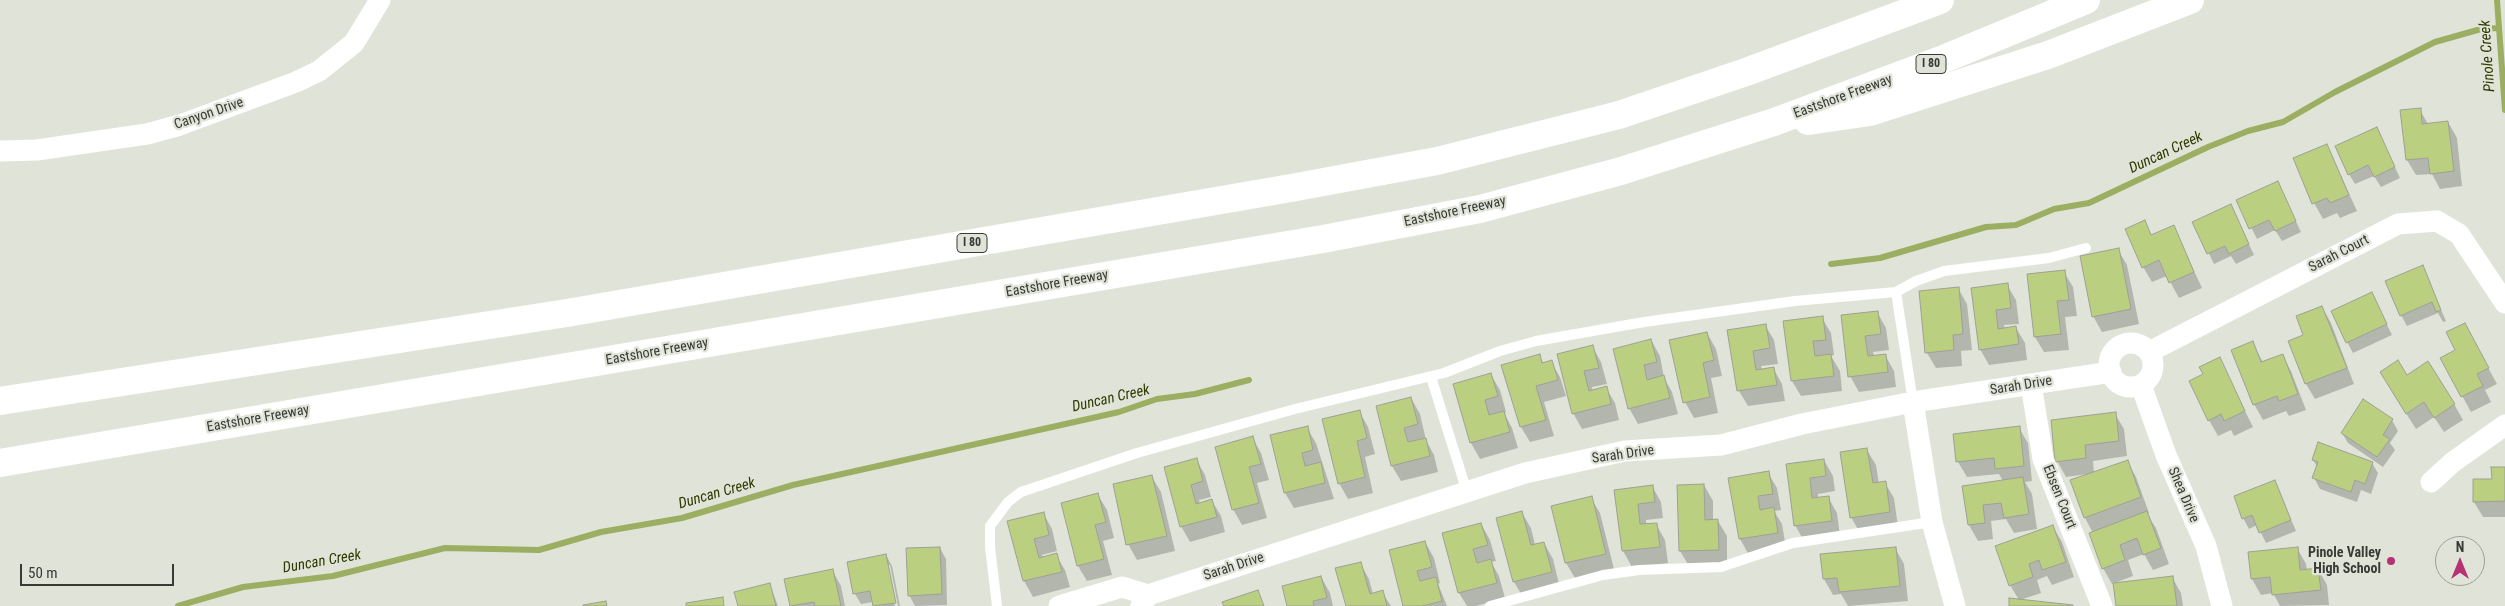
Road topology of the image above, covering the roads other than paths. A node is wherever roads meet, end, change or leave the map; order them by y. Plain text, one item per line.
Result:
1 (380, 0) edge
2 (2086, 0) edge
3 (2190, 0) edge
4 (1931, 2) edge
5 (1774, 122) junction
6 (0, 151) edge
7 (2086, 248) dead end
8 (1896, 292) junction
9 (2505, 303) edge
10 (2149, 352) junction
11 (2110, 372) junction
12 (1431, 377) junction
13 (2031, 384) junction
14 (2141, 385) junction
15 (0, 401) edge
16 (1913, 402) junction
17 (2505, 425) edge
18 (0, 463) edge
19 (2431, 482) dead end
20 (1467, 492) junction
21 (1932, 522) junction
22 (1147, 602) edge
23 (997, 606) edge
24 (1059, 606) edge
25 (1490, 606) edge
26 (1955, 606) edge
27 (2102, 606) edge
28 (2222, 606) edge

1 - 6 street, Canyon Drive
2 - 5 highway, Eastshore Freeway / I 80
3 - 5 highway
4 - 15 highway, I 80
5 - 18 highway, Eastshore Freeway / I 80
7 - 8 lane
8 - 12 lane
8 - 16 lane
9 - 10 street, Sarah Court
10 - 11 street
10 - 14 street
11 - 13 street, Sarah Drive
11 - 14 street
12 - 20 lane
12 - 23 lane
13 - 16 street, Sarah Drive
13 - 27 street, Ebsen Court
14 - 28 street, Shea Drive
16 - 20 street, Sarah Drive
16 - 21 street
17 - 19 street
20 - 22 street, Sarah Drive
21 - 25 lane
21 - 26 street
22 - 24 street, Sarah Drive

